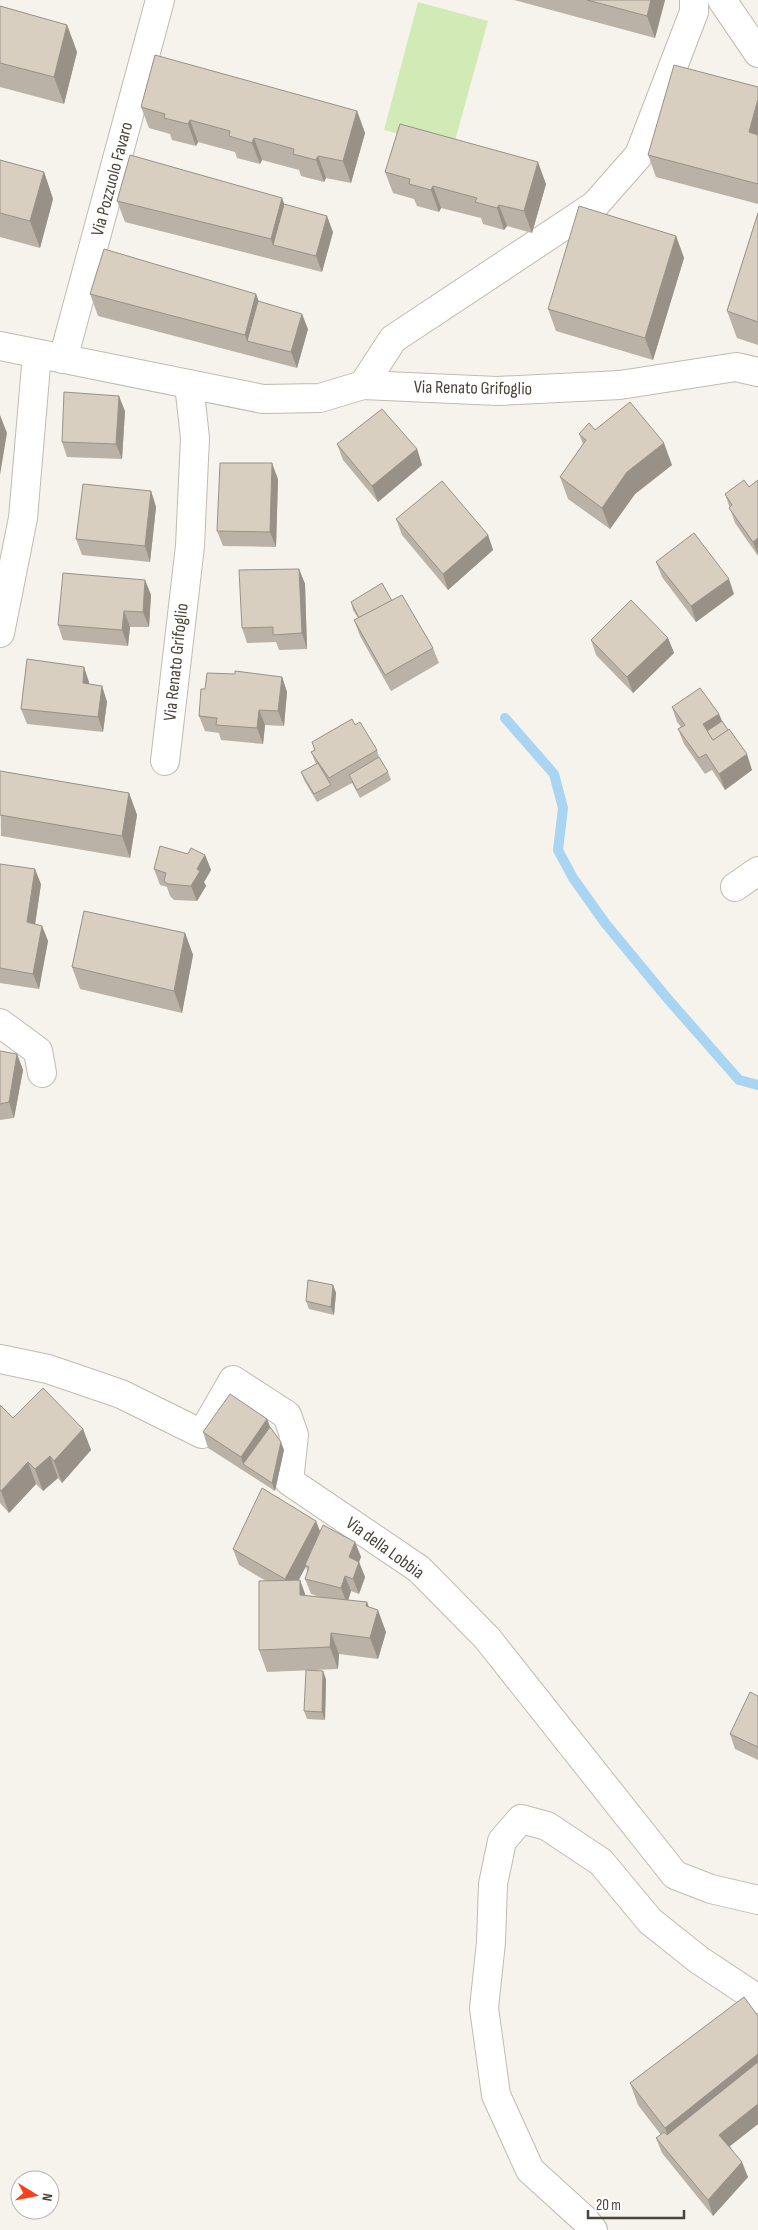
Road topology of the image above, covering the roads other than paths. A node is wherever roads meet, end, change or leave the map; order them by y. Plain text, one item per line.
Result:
1 (160, 0) edge
2 (694, 0) edge
3 (722, 0) edge
4 (758, 53) edge
5 (0, 346) edge
6 (50, 356) junction
7 (758, 372) edge
8 (189, 384) junction
9 (363, 385) junction
10 (0, 633) edge
11 (165, 761) dead end
12 (758, 871) edge
13 (735, 887) dead end
14 (0, 1023) edge
15 (42, 1073) dead end
16 (0, 1359) edge
17 (758, 1900) edge
18 (758, 1999) edge
19 (593, 2230) edge

1 - 6 street, Via Pozzuolo Favaro
2 - 9 street
3 - 4 street
5 - 6 street, Via Renato Grifoglio
6 - 8 street, Via Renato Grifoglio
6 - 10 street
7 - 9 street, Via Renato Grifoglio
8 - 9 street, Via Renato Grifoglio
8 - 11 street, Via Renato Grifoglio
12 - 13 street
14 - 15 street
16 - 17 street, Via della Lobbia
18 - 19 street

